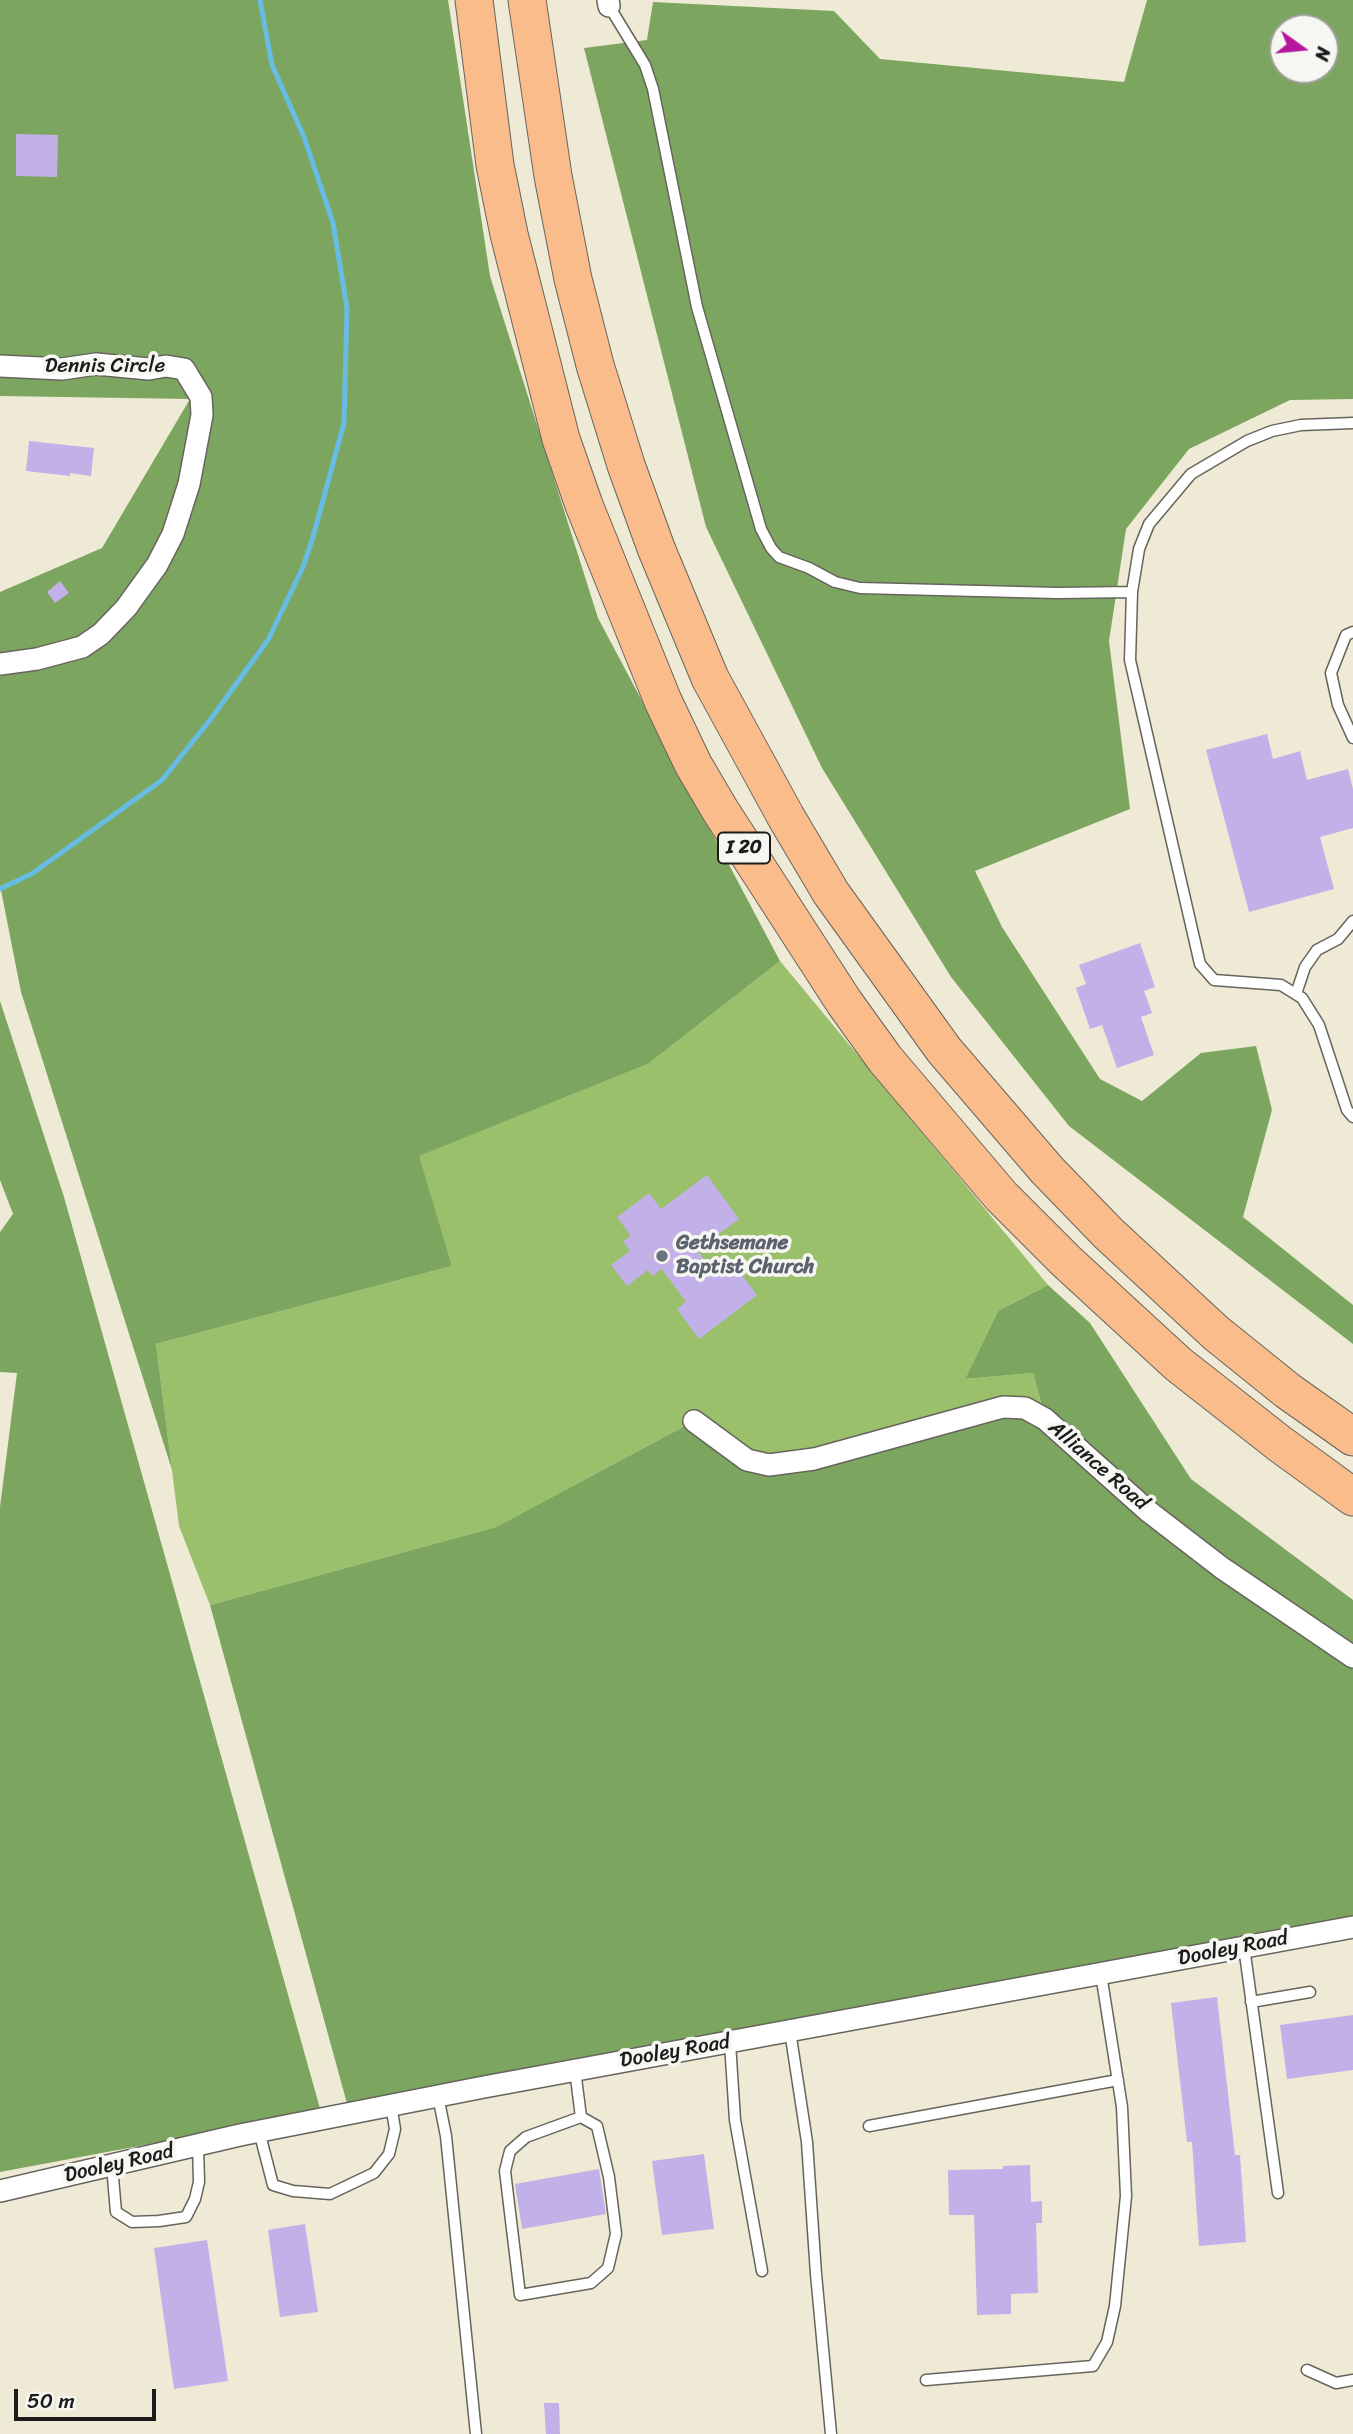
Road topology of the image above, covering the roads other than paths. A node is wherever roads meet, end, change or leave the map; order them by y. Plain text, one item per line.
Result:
1 (474, 0) edge
2 (527, 0) edge
3 (608, 3) edge
4 (0, 366) edge
5 (1353, 423) edge
6 (1132, 592) junction
7 (1353, 632) edge
8 (0, 664) edge
9 (1353, 738) edge
10 (1353, 921) edge
11 (1296, 994) junction
12 (1353, 1117) edge
13 (694, 1421) dead end
14 (1353, 1437) edge
15 (1353, 1497) edge
16 (1353, 1657) edge
17 (1353, 1927) edge
18 (1244, 1947) junction
19 (1101, 1974) junction
20 (1310, 1993) dead end
21 (1251, 2002) junction
22 (790, 2031) junction
23 (730, 2043) junction
24 (575, 2070) junction
25 (1118, 2080) junction
26 (438, 2096) junction
27 (391, 2105) junction
28 (581, 2117) junction
29 (869, 2126) dead end
30 (259, 2131) junction
31 (198, 2145) junction
32 (112, 2166) junction
33 (0, 2191) edge
34 (1278, 2193) dead end
35 (762, 2271) dead end
36 (1307, 2370) dead end
37 (1353, 2379) edge
38 (926, 2380) dead end
39 (477, 2434) edge
40 (831, 2434) edge

1 - 15 highway, I 20
2 - 14 highway, I 20
3 - 6 lane
4 - 8 street, Dennis Circle
5 - 6 lane
6 - 11 lane
7 - 9 lane
10 - 11 lane
11 - 12 lane
13 - 16 street, Alliance Road
17 - 18 street, Dooley Road
18 - 19 street, Dooley Road
18 - 21 lane
19 - 22 street, Dooley Road
19 - 25 lane
20 - 21 lane
21 - 34 lane
22 - 23 street, Dooley Road
22 - 40 lane
23 - 24 street, Dooley Road
23 - 35 lane
24 - 26 street, Dooley Road
24 - 28 lane
25 - 29 lane
25 - 38 lane
26 - 27 street, Dooley Road
26 - 39 lane
27 - 30 street, Dooley Road
27 - 30 lane
28 - 28 lane
30 - 31 street, Dooley Road
31 - 32 street, Dooley Road
31 - 32 lane
32 - 33 street, Dooley Road
36 - 37 lane

